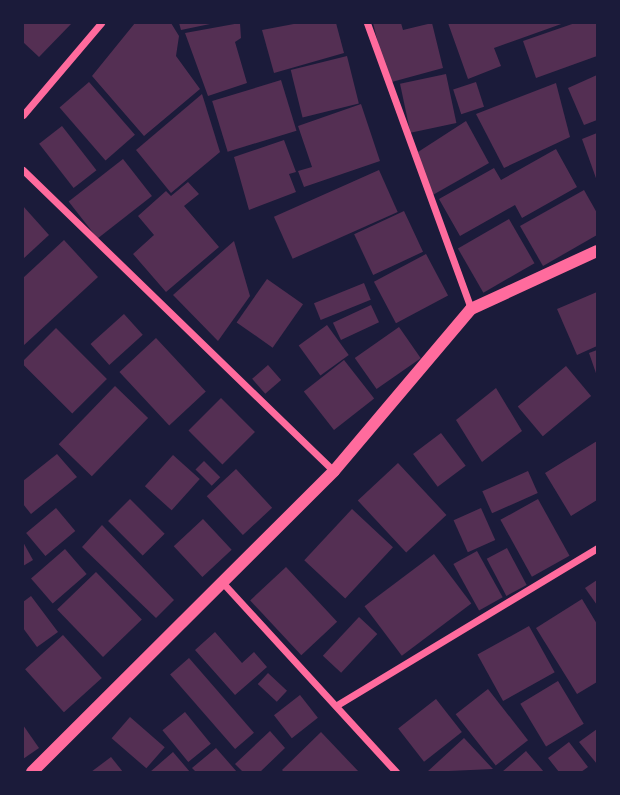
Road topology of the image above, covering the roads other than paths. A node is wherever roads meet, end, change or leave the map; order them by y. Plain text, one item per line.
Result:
1 (101, 23) edge
2 (367, 23) edge
3 (23, 115) edge
4 (23, 170) edge
5 (597, 251) edge
6 (471, 309) junction
7 (334, 471) junction
8 (597, 548) edge
9 (221, 582) junction
10 (337, 705) junction
11 (32, 772) edge
12 (397, 772) edge

1 - 3 street
2 - 6 street
4 - 7 street
5 - 6 street
6 - 7 street
7 - 9 street
8 - 10 street
9 - 10 street
9 - 11 street
10 - 12 street

